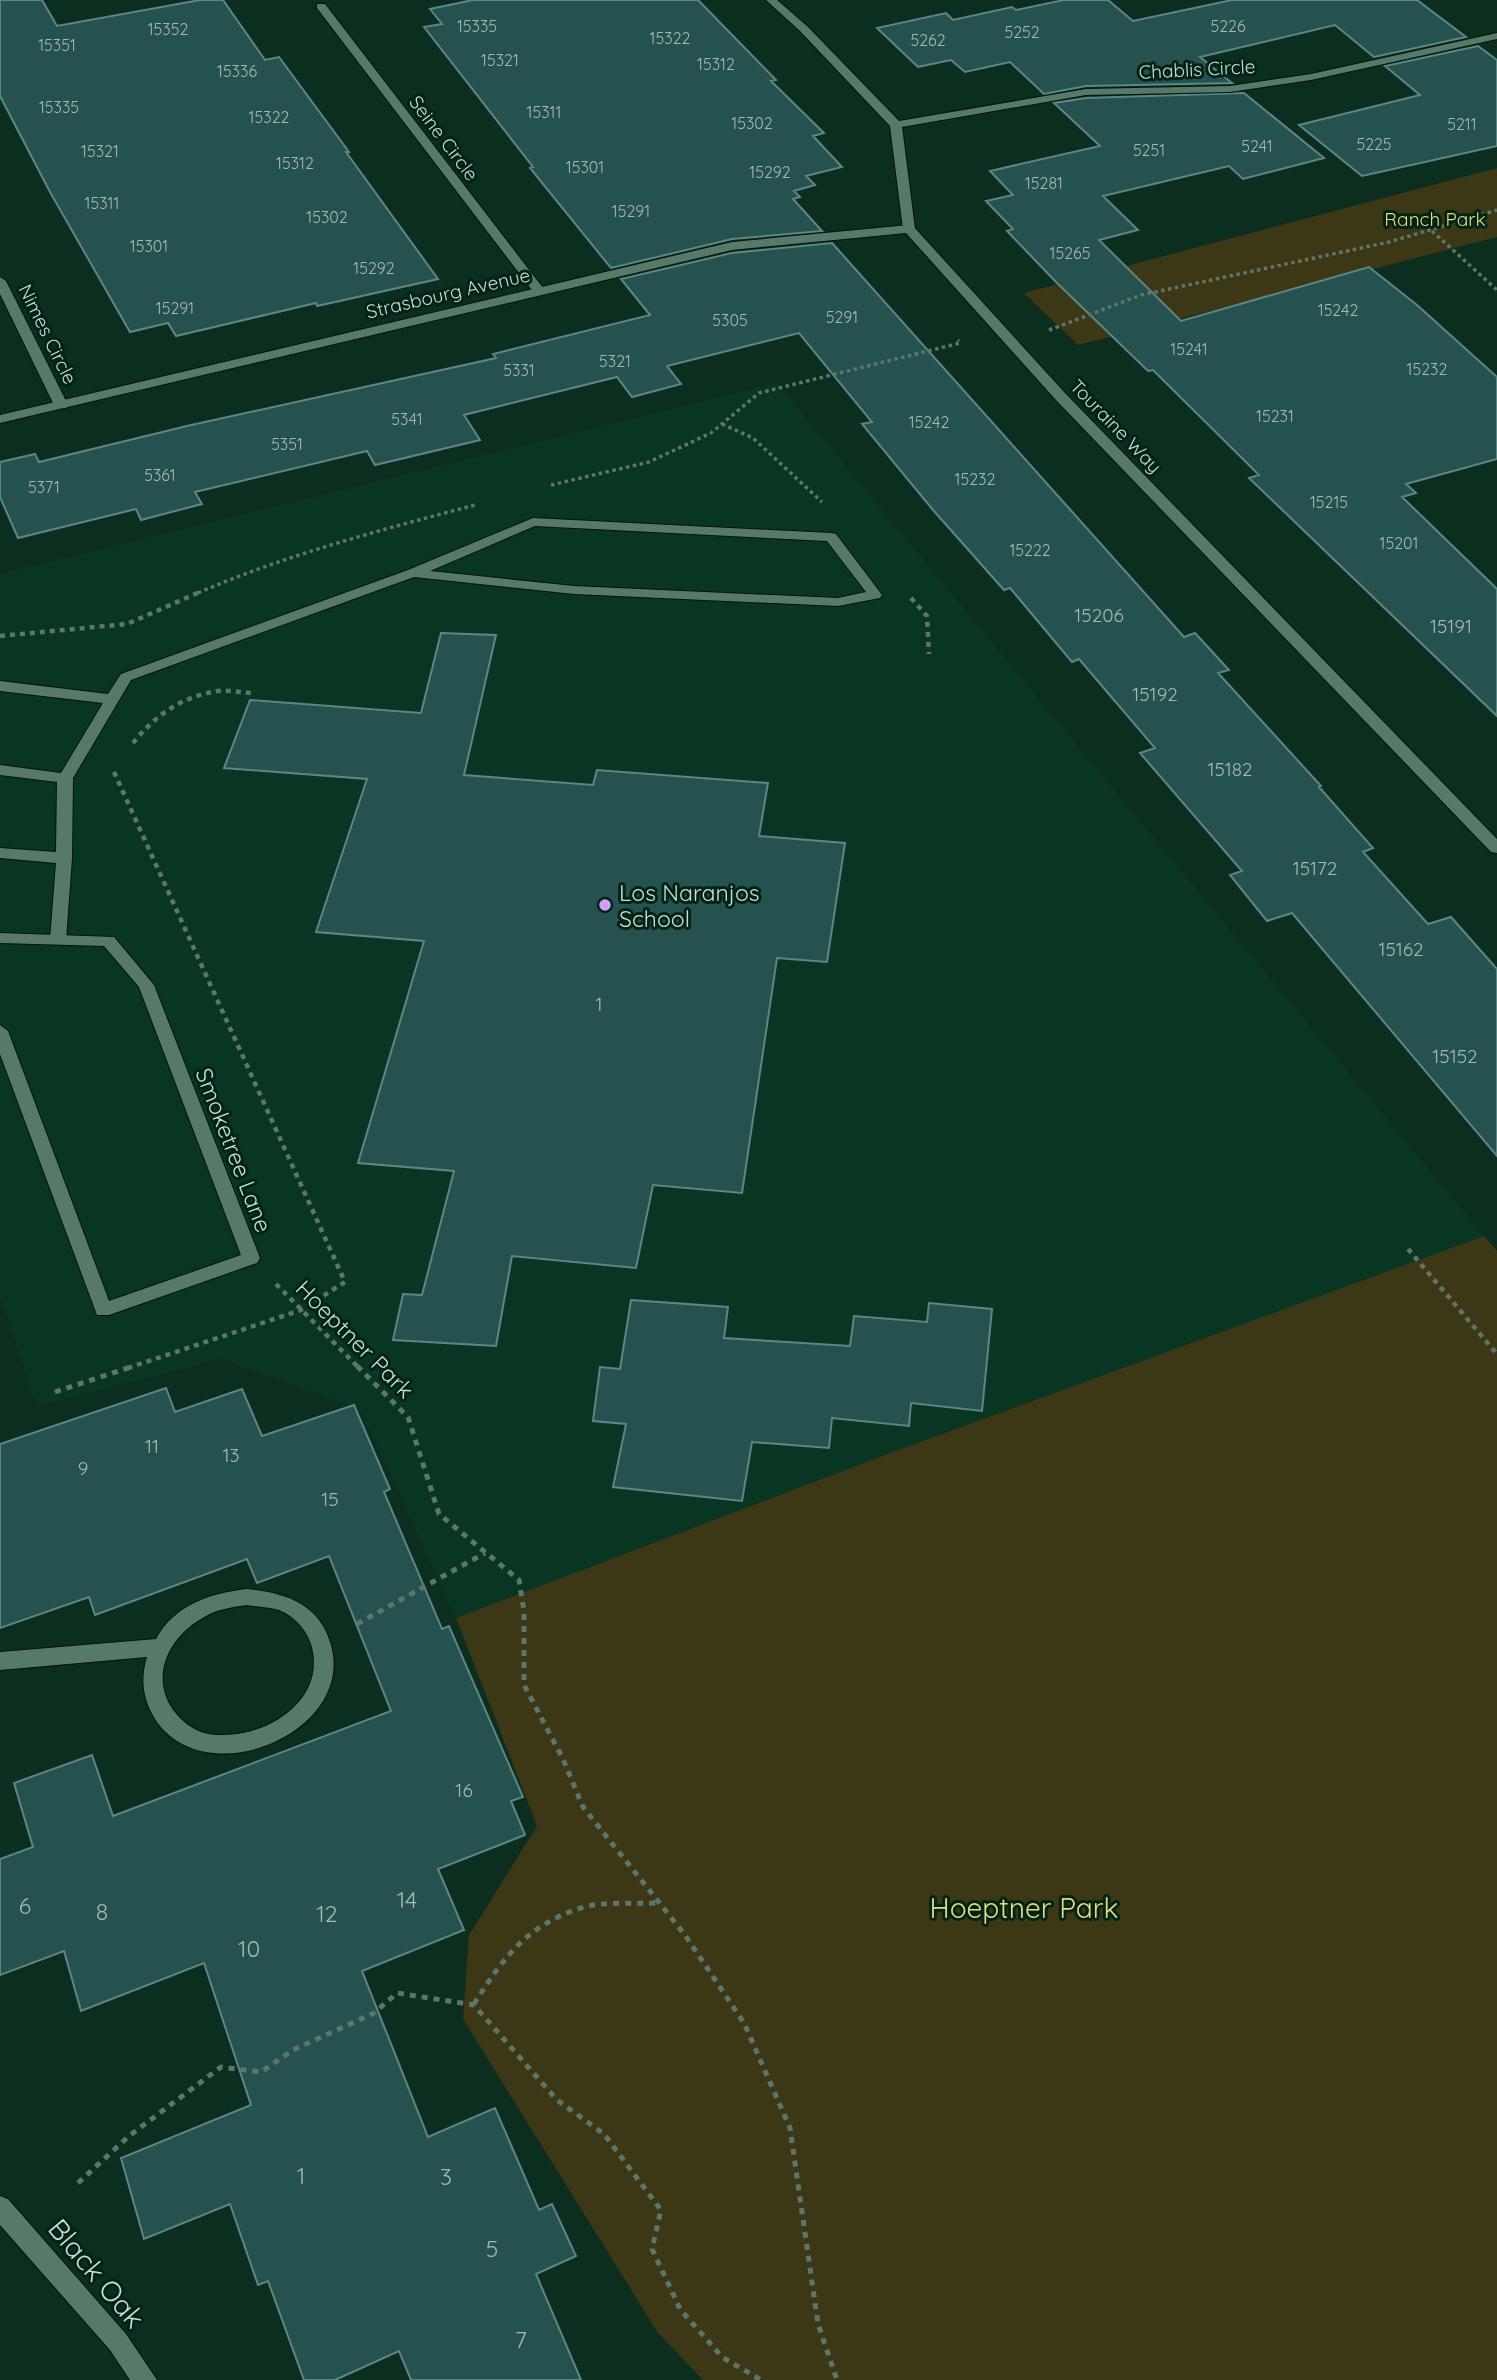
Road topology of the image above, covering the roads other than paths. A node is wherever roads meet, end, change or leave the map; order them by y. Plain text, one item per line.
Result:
1 (771, 0) edge
2 (321, 6) dead end
3 (1497, 36) edge
4 (896, 125) junction
5 (909, 229) junction
6 (0, 281) edge
7 (539, 291) junction
8 (61, 405) junction
9 (0, 419) edge
10 (412, 573) junction
11 (0, 686) edge
12 (112, 699) junction
13 (0, 770) edge
14 (65, 778) junction
15 (1497, 848) edge
16 (0, 853) edge
17 (64, 858) junction
18 (0, 938) edge
19 (58, 940) junction
20 (0, 1031) edge
21 (160, 1647) junction
22 (0, 1661) edge
23 (0, 2207) edge
24 (145, 2380) edge

1 - 4 street
2 - 7 street, Seine Circle
3 - 4 street, Chablis Circle
4 - 5 street
5 - 7 street, Strasbourg Avenue
5 - 15 street, Touraine Way
6 - 8 street, Nimes Circle
7 - 8 street, Strasbourg Avenue
8 - 9 street, Strasbourg Avenue
10 - 10 street
10 - 12 street
11 - 12 street
12 - 14 street
13 - 14 street
14 - 17 street
16 - 17 street
17 - 19 street
18 - 19 street, Smoketree Lane
19 - 20 street, Smoketree Lane
21 - 21 street
21 - 22 street
23 - 24 street, Black Oak

